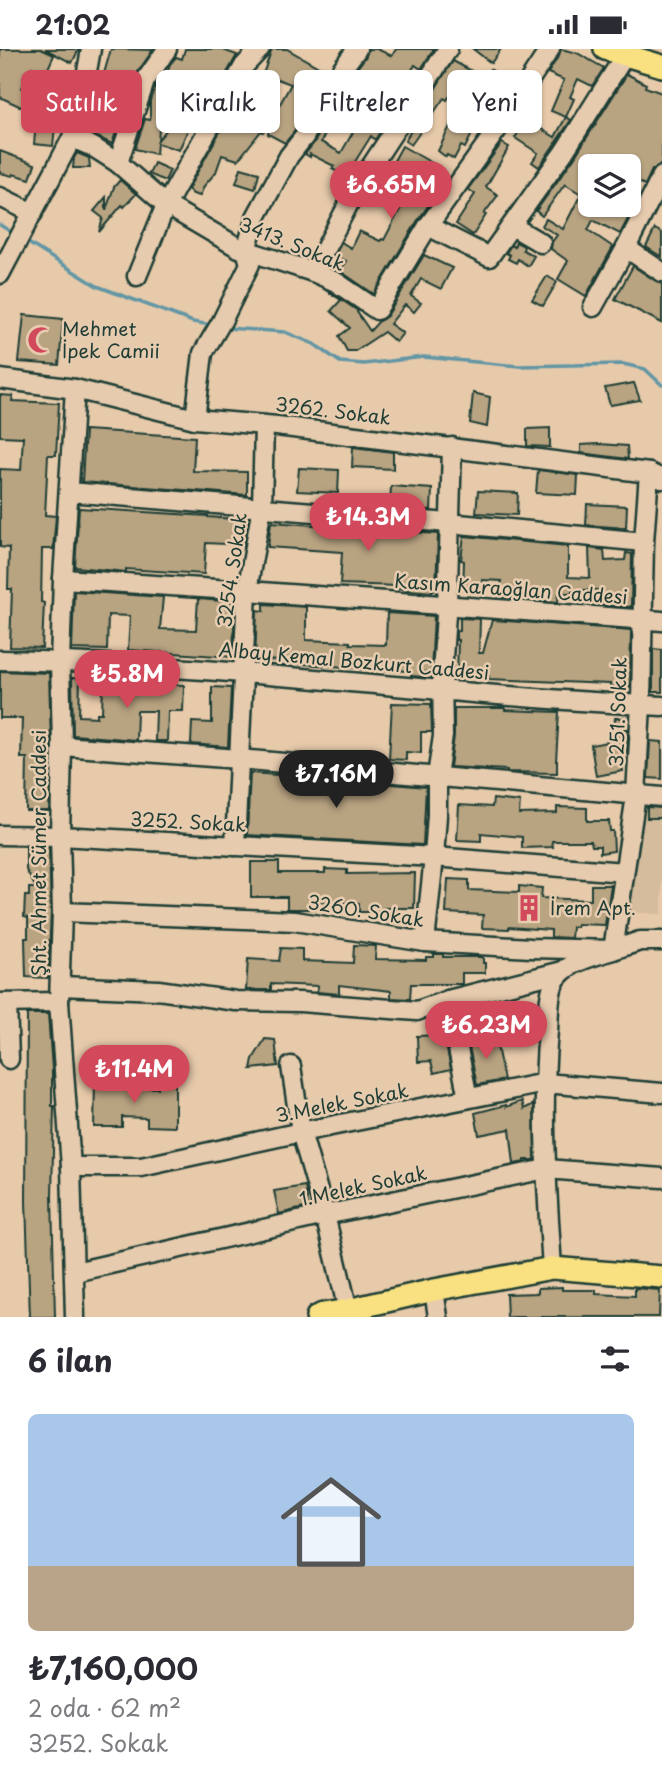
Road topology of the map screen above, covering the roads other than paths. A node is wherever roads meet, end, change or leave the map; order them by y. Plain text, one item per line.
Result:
1 (91, 49) edge
2 (167, 49) edge
3 (260, 49) edge
4 (357, 49) edge
5 (448, 49) edge
6 (550, 49) edge
7 (605, 49) edge
8 (625, 55) junction
9 (662, 64) edge
10 (72, 138) junction
11 (118, 163) junction
12 (662, 176) edge
13 (0, 197) edge
14 (166, 205) junction
15 (33, 213) junction
16 (428, 226) junction
17 (512, 226) junction
18 (541, 243) dead end
19 (626, 248) junction
20 (246, 250) junction
21 (3, 269) edge
22 (313, 272) junction
23 (662, 272) edge
24 (137, 276) dead end
25 (593, 307) dead end
26 (0, 379) edge
27 (75, 389) junction
28 (195, 419) junction
29 (264, 425) junction
30 (452, 447) junction
31 (655, 476) edge
32 (69, 492) junction
33 (262, 507) junction
34 (449, 523) junction
35 (643, 541) junction
36 (63, 579) junction
37 (247, 591) junction
38 (447, 605) junction
39 (642, 620) junction
40 (662, 621) edge
41 (0, 660) edge
42 (60, 661) junction
43 (242, 673) junction
44 (443, 691) junction
45 (641, 705) junction
46 (662, 706) edge
47 (62, 746) junction
48 (239, 759) junction
49 (437, 776) junction
50 (636, 795) junction
51 (662, 797) edge
52 (0, 835) edge
53 (60, 836) junction
54 (234, 846) junction
55 (435, 857) junction
56 (624, 872) junction
57 (62, 912) junction
58 (662, 940) edge
59 (425, 942) junction
60 (613, 950) junction
61 (563, 971) junction
62 (59, 994) junction
63 (448, 1000) junction
64 (4, 1003) edge
65 (9, 1059) dead end
66 (291, 1066) dead end
67 (545, 1083) junction
68 (662, 1093) edge
69 (468, 1098) junction
70 (301, 1132) junction
71 (72, 1167) junction
72 (546, 1169) junction
73 (662, 1178) edge
74 (325, 1215) junction
75 (552, 1268) junction
76 (75, 1272) junction
77 (662, 1277) edge
78 (434, 1290) junction
79 (348, 1310) junction
80 (321, 1316) edge
81 (75, 1317) edge
82 (438, 1317) edge

1 - 10 street
2 - 11 street
3 - 14 street
4 - 20 street
5 - 22 street
6 - 16 street, 3413. Sokak
7 - 8 main road
8 - 9 main road
8 - 17 street
10 - 11 street, 3413. Sokak
10 - 15 street
11 - 14 street, 3413. Sokak
12 - 19 street
13 - 15 street
14 - 20 street, 3413. Sokak
14 - 24 street
15 - 21 street
16 - 17 street
16 - 22 street, 3413. Sokak
17 - 18 street
19 - 23 street
19 - 25 street
20 - 22 street, 3413. Sokak
20 - 28 street
26 - 27 street, 3262. Sokak
27 - 28 street, 3262. Sokak
27 - 32 street, Şht. Ahmet Sümer Caddesi
28 - 29 street, 3262. Sokak
29 - 30 street, 3262. Sokak
29 - 33 street, 3254. Sokak
30 - 31 street, 3262. Sokak
30 - 34 street
31 - 35 street, 3251. Sokak
32 - 33 street
32 - 36 street, Şht. Ahmet Sümer Caddesi
33 - 34 street
33 - 37 street, 3254. Sokak
34 - 35 street
34 - 38 street
35 - 39 street, 3251. Sokak
36 - 37 street, Kasım Karaoğlan Caddesi
36 - 42 street, Şht. Ahmet Sümer Caddesi
37 - 38 street, Kasım Karaoğlan Caddesi
37 - 43 street, 3254. Sokak
38 - 39 street, Kasım Karaoğlan Caddesi
38 - 44 street
39 - 40 street, Kasım Karaoğlan Caddesi
39 - 45 street, 3251. Sokak
41 - 42 street, Albay Kemal Bozkurt Caddesi
42 - 43 street, Albay Kemal Bozkurt Caddesi
42 - 47 street, Şht. Ahmet Sümer Caddesi
43 - 44 street, Albay Kemal Bozkurt Caddesi
43 - 48 street, 3254. Sokak
44 - 45 street, Albay Kemal Bozkurt Caddesi
44 - 49 street
45 - 46 street, Albay Kemal Bozkurt Caddesi
45 - 50 street, 3251. Sokak
47 - 48 street
47 - 53 street, Şht. Ahmet Sümer Caddesi
48 - 49 street
48 - 54 street, 3254. Sokak
49 - 50 street
49 - 55 street
50 - 51 street
50 - 56 street, 3251. Sokak
52 - 53 street, 3252. Sokak
53 - 54 street, 3252. Sokak
53 - 57 street, Şht. Ahmet Sümer Caddesi
54 - 55 street, 3252. Sokak
55 - 56 street, 3252. Sokak
55 - 59 street
56 - 60 street, 3251. Sokak
57 - 59 street, 3260. Sokak
57 - 62 street, Şht. Ahmet Sümer Caddesi
58 - 60 street, 3260. Sokak
59 - 60 street, 3260. Sokak
60 - 61 street
61 - 63 street
61 - 67 street
62 - 63 street
62 - 64 street
62 - 71 street, Şht. Ahmet Sümer Caddesi
63 - 69 street
64 - 65 street
66 - 70 street
67 - 68 street, 3.Melek Sokak
67 - 69 street, 3.Melek Sokak
67 - 72 street
69 - 70 street, 3.Melek Sokak
70 - 71 street, 3.Melek Sokak
70 - 74 street
71 - 76 street, Şht. Ahmet Sümer Caddesi
72 - 73 street, 1.Melek Sokak
72 - 74 street, 1.Melek Sokak
72 - 75 street
74 - 76 street, 1.Melek Sokak
74 - 79 street
75 - 77 main road
75 - 78 main road
76 - 81 street, Şht. Ahmet Sümer Caddesi
78 - 79 main road
78 - 82 street
79 - 80 main road

